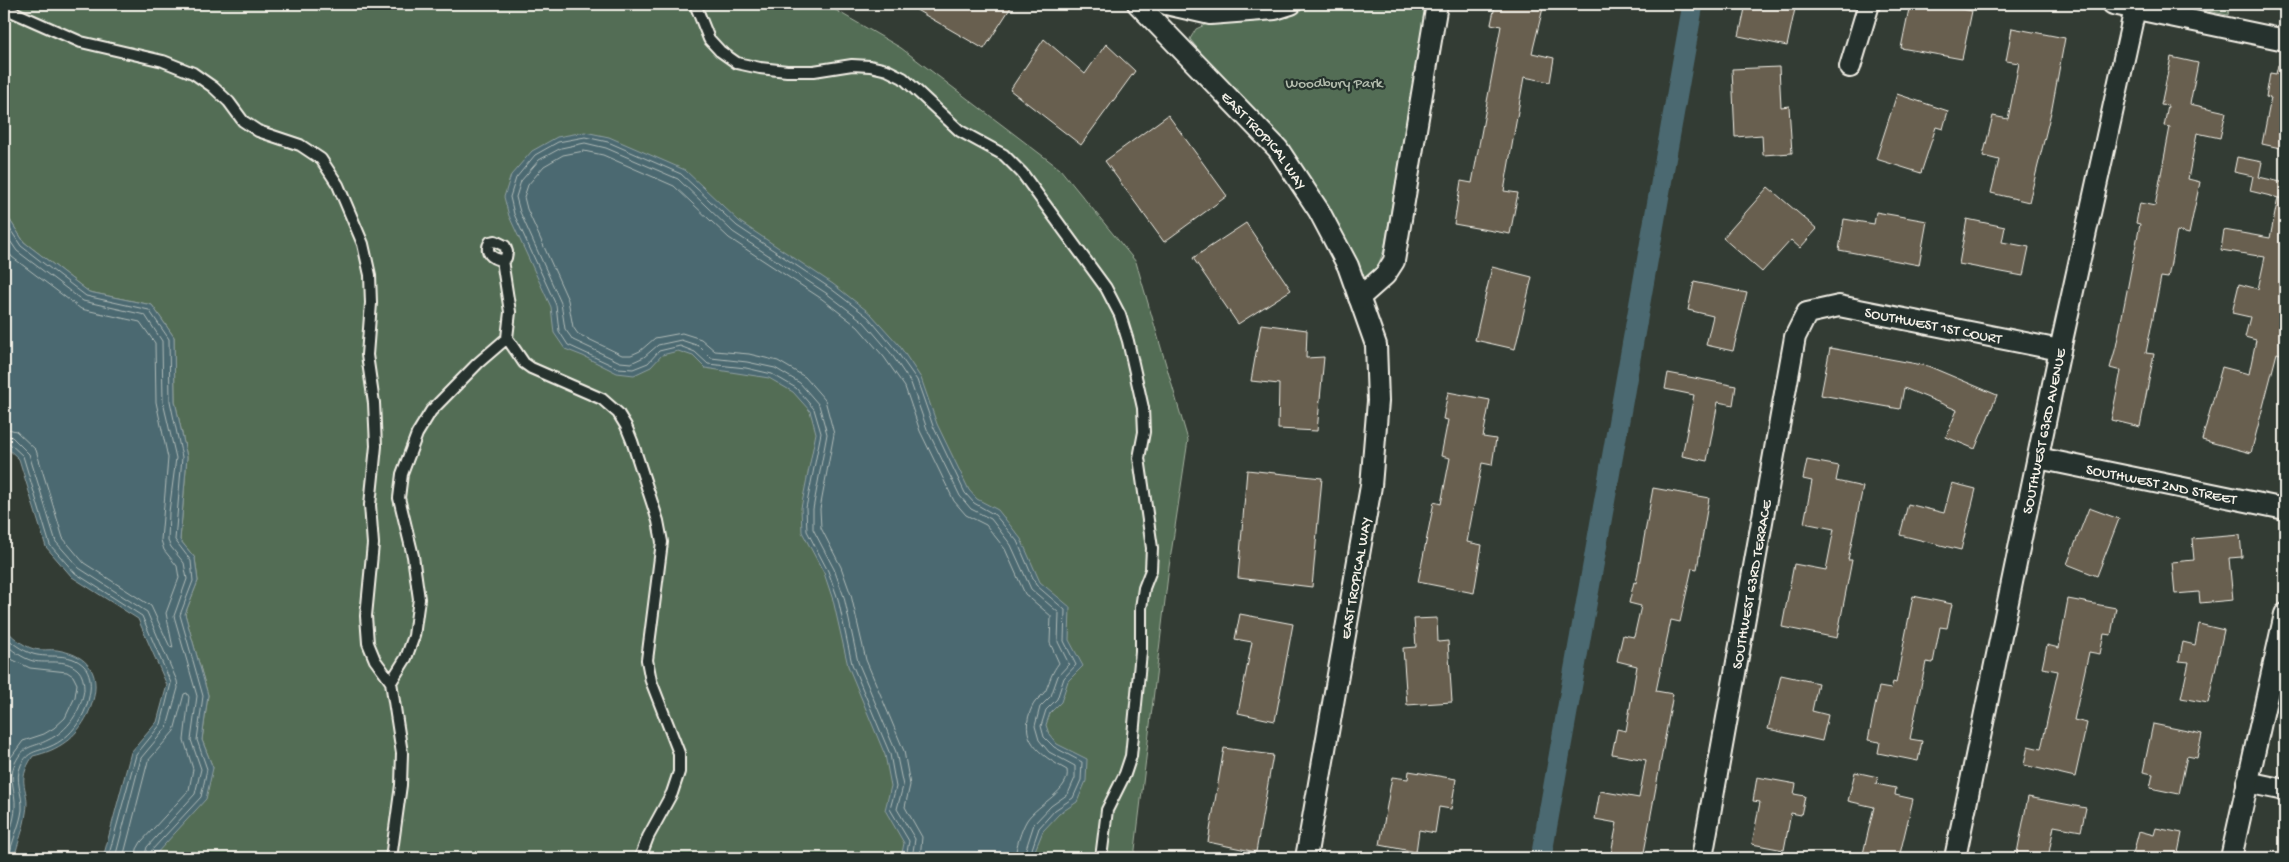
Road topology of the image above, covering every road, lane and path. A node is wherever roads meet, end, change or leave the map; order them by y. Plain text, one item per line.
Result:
1 (695, 4) edge
2 (1138, 4) edge
3 (1166, 4) edge
4 (1291, 4) edge
5 (1437, 4) edge
6 (1869, 4) edge
7 (2113, 4) edge
8 (2136, 6) edge
9 (4, 8) edge
10 (2285, 40) edge
11 (1850, 67) dead end
12 (502, 260) dead end
13 (1359, 298) junction
14 (1807, 313) joint
15 (507, 338) junction
16 (2060, 350) junction
17 (2038, 458) junction
18 (2285, 510) edge
19 (2285, 614) edge
20 (391, 682) junction
21 (2247, 782) junction
22 (2285, 790) edge
23 (390, 858) edge
24 (640, 858) edge
25 (1101, 858) edge
26 (1306, 858) edge
27 (1702, 858) edge
28 (1955, 858) edge
29 (2231, 858) edge

1 - 25 lane
2 - 13 street, EAST TROPICAL WAY
3 - 4 street
5 - 13 street
6 - 11 street
7 - 8 street
8 - 10 street
8 - 16 street, SOUTHWEST 63RD AVENUE
9 - 20 lane
12 - 15 lane
13 - 26 street, EAST TROPICAL WAY
14 - 16 street, SOUTHWEST 1ST COURT
14 - 27 street, SOUTHWEST 63RD TERRACE
15 - 20 lane
15 - 24 lane
16 - 17 street, SOUTHWEST 63RD AVENUE
17 - 18 street, SOUTHWEST 2ND STREET
17 - 28 street, SOUTHWEST 63RD AVENUE
19 - 21 street
20 - 23 lane
21 - 22 street
21 - 29 street

